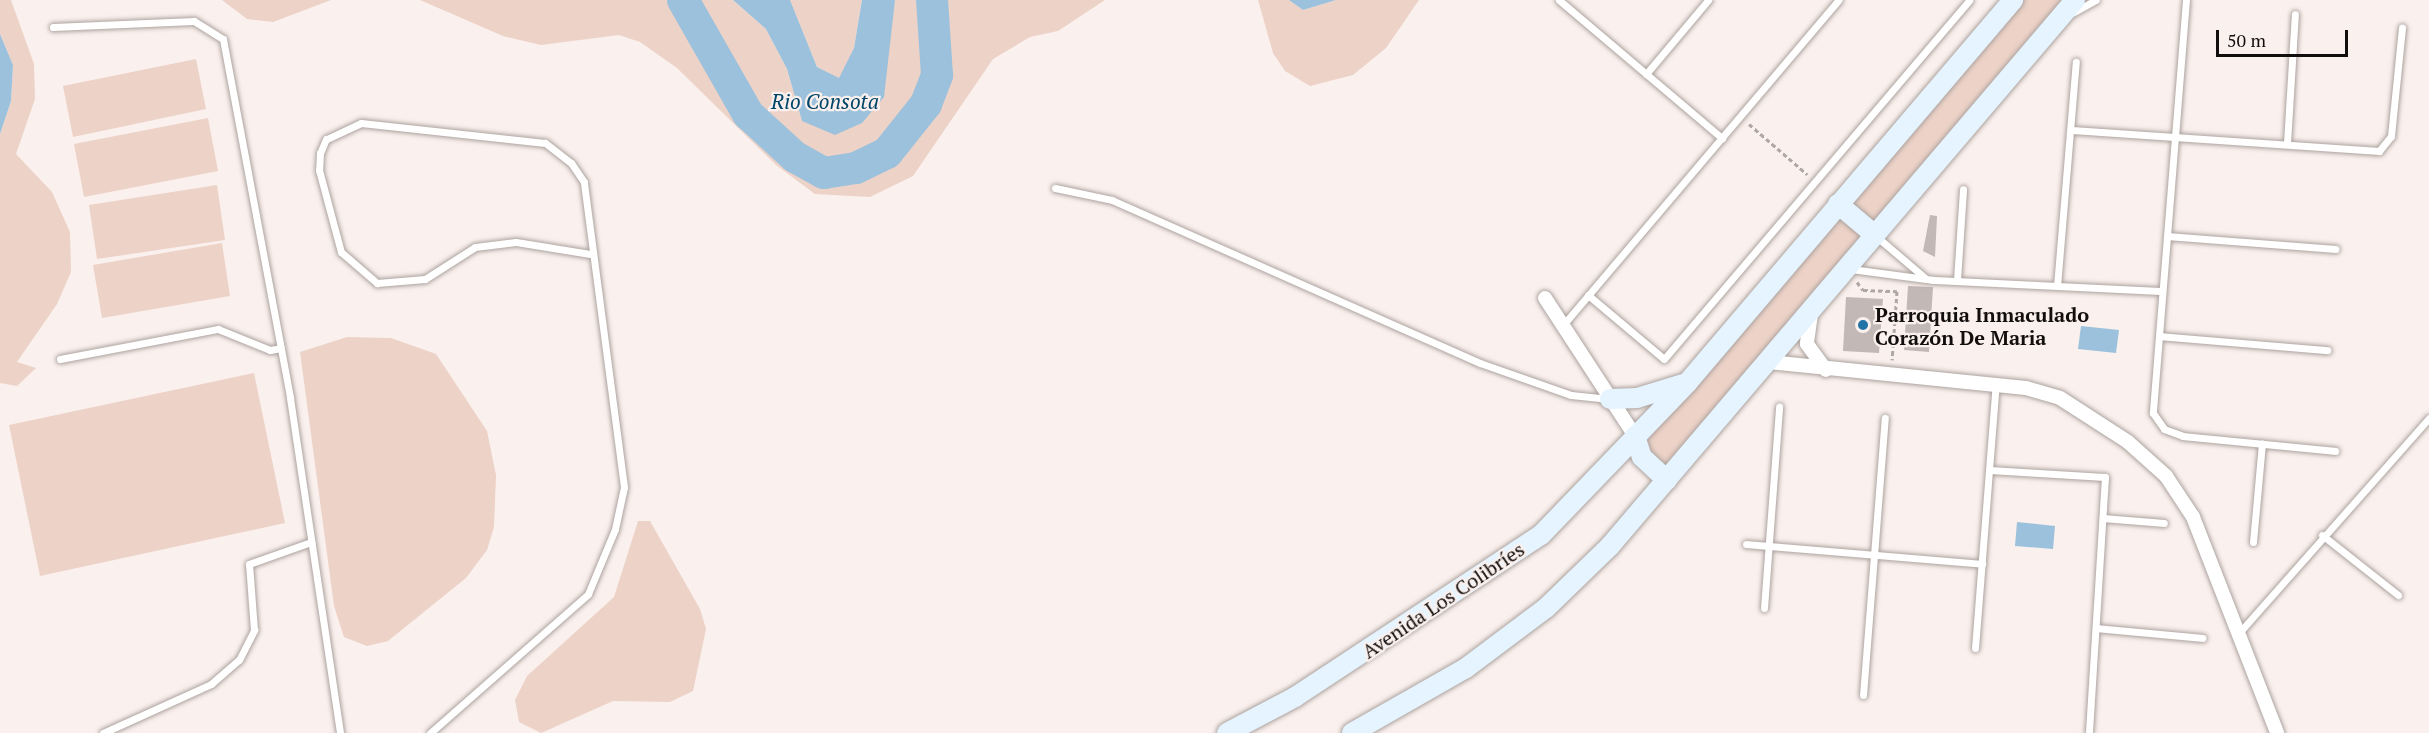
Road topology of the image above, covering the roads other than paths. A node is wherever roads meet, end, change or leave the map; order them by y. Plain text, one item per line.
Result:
1 (1708, 0) edge
2 (1839, 0) edge
3 (1969, 0) edge
4 (2013, 0) edge
5 (2075, 0) edge
6 (2096, 0) edge
7 (2186, 0) edge
8 (1562, 1) edge
9 (2295, 14) dead end
10 (2060, 18) junction
11 (53, 27) dead end
12 (2402, 28) dead end
13 (2076, 62) dead end
14 (1646, 74) junction
15 (2072, 130) junction
16 (2174, 136) junction
17 (1722, 138) junction
18 (2287, 143) junction
19 (1055, 189) dead end
20 (1963, 189) dead end
21 (1838, 204) junction
22 (1875, 235) junction
23 (2167, 236) junction
24 (2336, 249) dead end
25 (590, 254) junction
26 (1847, 269) junction
27 (1926, 278) junction
28 (1958, 280) junction
29 (2057, 286) junction
30 (2162, 291) junction
31 (1588, 295) junction
32 (1545, 298) dead end
33 (1812, 311) junction
34 (1563, 325) junction
35 (2159, 336) junction
36 (281, 348) junction
37 (2327, 350) dead end
38 (60, 359) dead end
39 (1769, 362) junction
40 (1826, 370) junction
41 (1688, 382) junction
42 (1996, 384) junction
43 (1610, 399) junction
44 (1779, 407) dead end
45 (1886, 418) dead end
46 (2429, 418) edge
47 (1635, 436) junction
48 (2262, 443) junction
49 (2335, 450) dead end
50 (1989, 470) junction
51 (1666, 480) junction
52 (2103, 518) junction
53 (2164, 523) dead end
54 (2322, 535) junction
55 (311, 542) junction
56 (2253, 542) dead end
57 (1746, 544) dead end
58 (1768, 546) junction
59 (1876, 555) junction
60 (1982, 564) junction
61 (2398, 595) dead end
62 (1764, 608) dead end
63 (2096, 628) junction
64 (2236, 637) junction
65 (2203, 638) dead end
66 (1975, 648) dead end
67 (1863, 695) dead end
68 (102, 733) edge
69 (340, 733) edge
70 (430, 733) edge
71 (1227, 733) edge
72 (1352, 733) edge
73 (2089, 733) edge
74 (2277, 733) edge

1 - 14 lane
2 - 17 lane
3 - 31 lane
4 - 21 main road, Avenida Los Colibríes
5 - 10 main road
6 - 10 lane
7 - 16 lane
8 - 14 lane
9 - 18 lane
10 - 22 main road
11 - 36 lane
12 - 18 lane
13 - 15 lane
14 - 17 lane
15 - 16 lane
15 - 29 lane
16 - 18 lane
16 - 23 lane
17 - 31 lane
19 - 43 lane
20 - 28 lane
21 - 22 main road
21 - 41 main road, Avenida Los Colibríes
22 - 26 main road
22 - 27 lane
23 - 24 lane
23 - 30 lane
25 - 25 lane
25 - 70 lane
26 - 27 lane
26 - 33 main road
27 - 28 lane
28 - 29 lane
29 - 30 lane
30 - 35 lane
31 - 34 lane
32 - 34 street
33 - 39 main road
33 - 40 street
34 - 43 street
35 - 37 lane
35 - 48 lane
36 - 38 lane
36 - 55 lane
39 - 40 street
39 - 51 main road
40 - 42 street
41 - 43 main road
41 - 47 main road, Avenida Los Colibríes
42 - 50 lane
42 - 64 street
43 - 47 street
44 - 58 lane
45 - 59 lane
46 - 54 lane
47 - 51 main road
47 - 71 main road, Avenida Los Colibríes
48 - 49 lane
48 - 56 lane
50 - 52 lane
50 - 60 lane
51 - 72 main road
52 - 53 lane
52 - 63 lane
54 - 61 lane
54 - 64 lane
55 - 68 lane
55 - 69 lane
57 - 58 lane
58 - 59 lane
58 - 62 lane
59 - 60 lane
59 - 67 lane
60 - 66 lane
63 - 65 lane
63 - 73 lane
64 - 74 street

